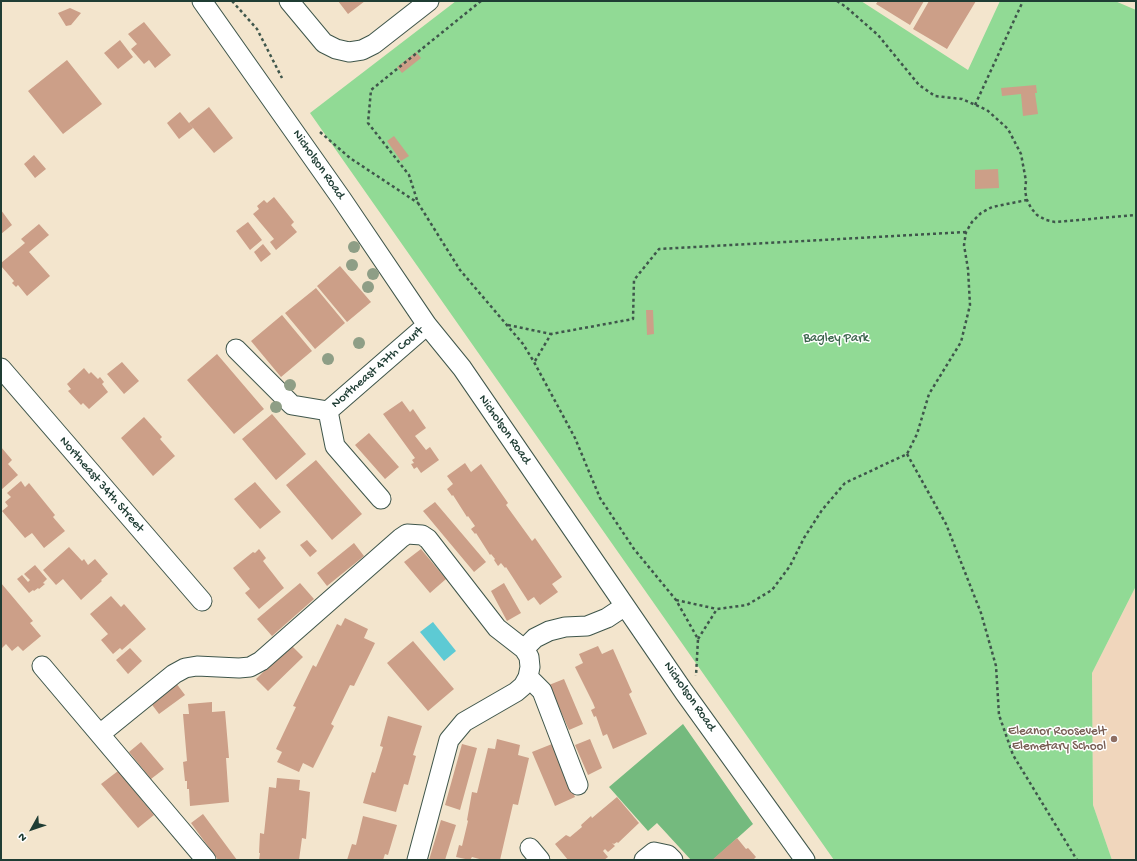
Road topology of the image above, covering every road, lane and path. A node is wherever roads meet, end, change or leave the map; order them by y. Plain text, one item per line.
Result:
1 (202, 1) edge
2 (232, 1) edge
3 (289, 1) edge
4 (429, 1) edge
5 (481, 1) edge
6 (837, 1) edge
7 (1023, 1) edge
8 (282, 79) dead end
9 (975, 105) junction
10 (315, 128) dead end
11 (1027, 200) junction
12 (418, 203) junction
13 (1136, 215) edge
14 (966, 232) junction
15 (427, 325) junction
16 (507, 325) junction
17 (551, 334) junction
18 (236, 349) dead end
19 (534, 362) junction
20 (1, 368) edge
21 (328, 411) junction
22 (907, 454) junction
23 (381, 499) dead end
24 (676, 600) junction
25 (202, 601) dead end
26 (625, 606) junction
27 (717, 609) junction
28 (698, 639) junction
29 (524, 649) junction
30 (42, 666) dead end
31 (528, 677) junction
32 (684, 692) junction
33 (100, 734) junction
34 (578, 785) dead end
35 (206, 860) edge
36 (416, 860) edge
37 (644, 860) edge
38 (673, 860) edge
39 (805, 860) edge
40 (1077, 860) edge

1 - 15 street, Nicholson Road
2 - 8 path
3 - 4 street
5 - 12 path
6 - 9 path
7 - 9 path
9 - 11 path
10 - 12 path
11 - 13 path
11 - 14 path
12 - 16 path
14 - 17 path
14 - 22 path
15 - 21 street, Northeast 47th Court
15 - 26 street, Nicholson Road
16 - 17 path
16 - 19 path
17 - 19 path
18 - 21 street
19 - 24 path
20 - 25 street, Northeast 34th Street
21 - 23 street
22 - 27 path
22 - 40 path
24 - 27 path
24 - 28 path
26 - 29 street
26 - 32 street, Nicholson Road
27 - 28 path
28 - 32 path
29 - 31 street
29 - 33 street
30 - 33 street
31 - 34 street
31 - 36 street
32 - 39 street, Nicholson Road
33 - 35 street
37 - 38 street

